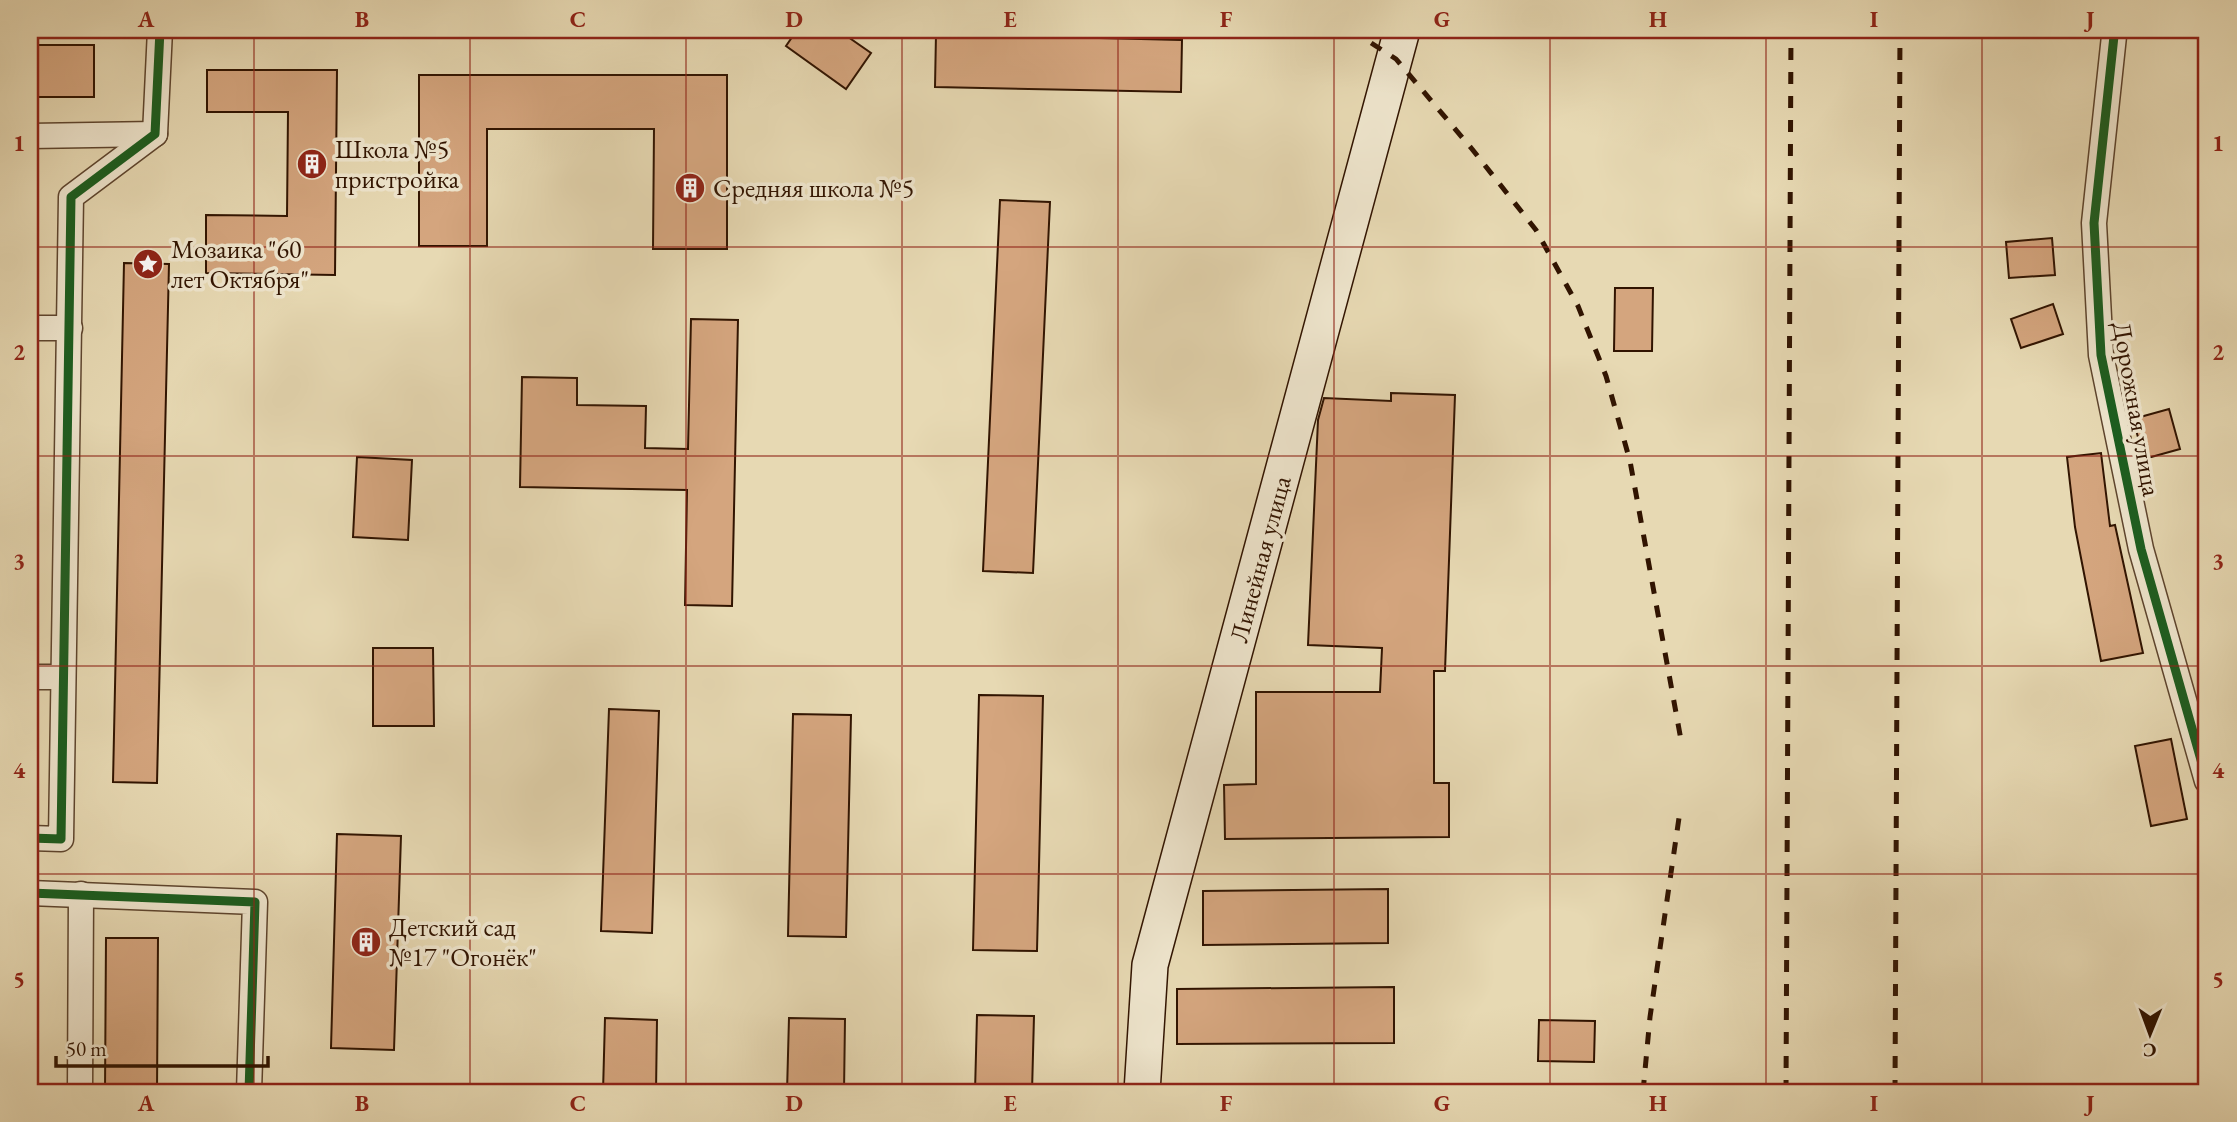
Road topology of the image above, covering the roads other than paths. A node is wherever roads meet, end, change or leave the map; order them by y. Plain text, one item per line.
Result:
1 (160, 30) edge
2 (1402, 30) edge
3 (2114, 36) dead end
4 (155, 134) junction
5 (30, 135) edge
6 (30, 328) edge
7 (70, 328) junction
8 (30, 677) edge
9 (63, 677) junction
10 (2207, 781) edge
11 (30, 838) edge
12 (30, 893) edge
13 (81, 894) junction
14 (80, 1092) edge
15 (249, 1092) edge
16 (1142, 1092) edge

1 - 4 street
2 - 16 main road, Линейная улица
3 - 10 street, Дорожная улица
4 - 5 street
4 - 7 street
6 - 7 street
7 - 9 street
8 - 9 street
9 - 11 street
12 - 13 street
13 - 14 street
13 - 15 street

